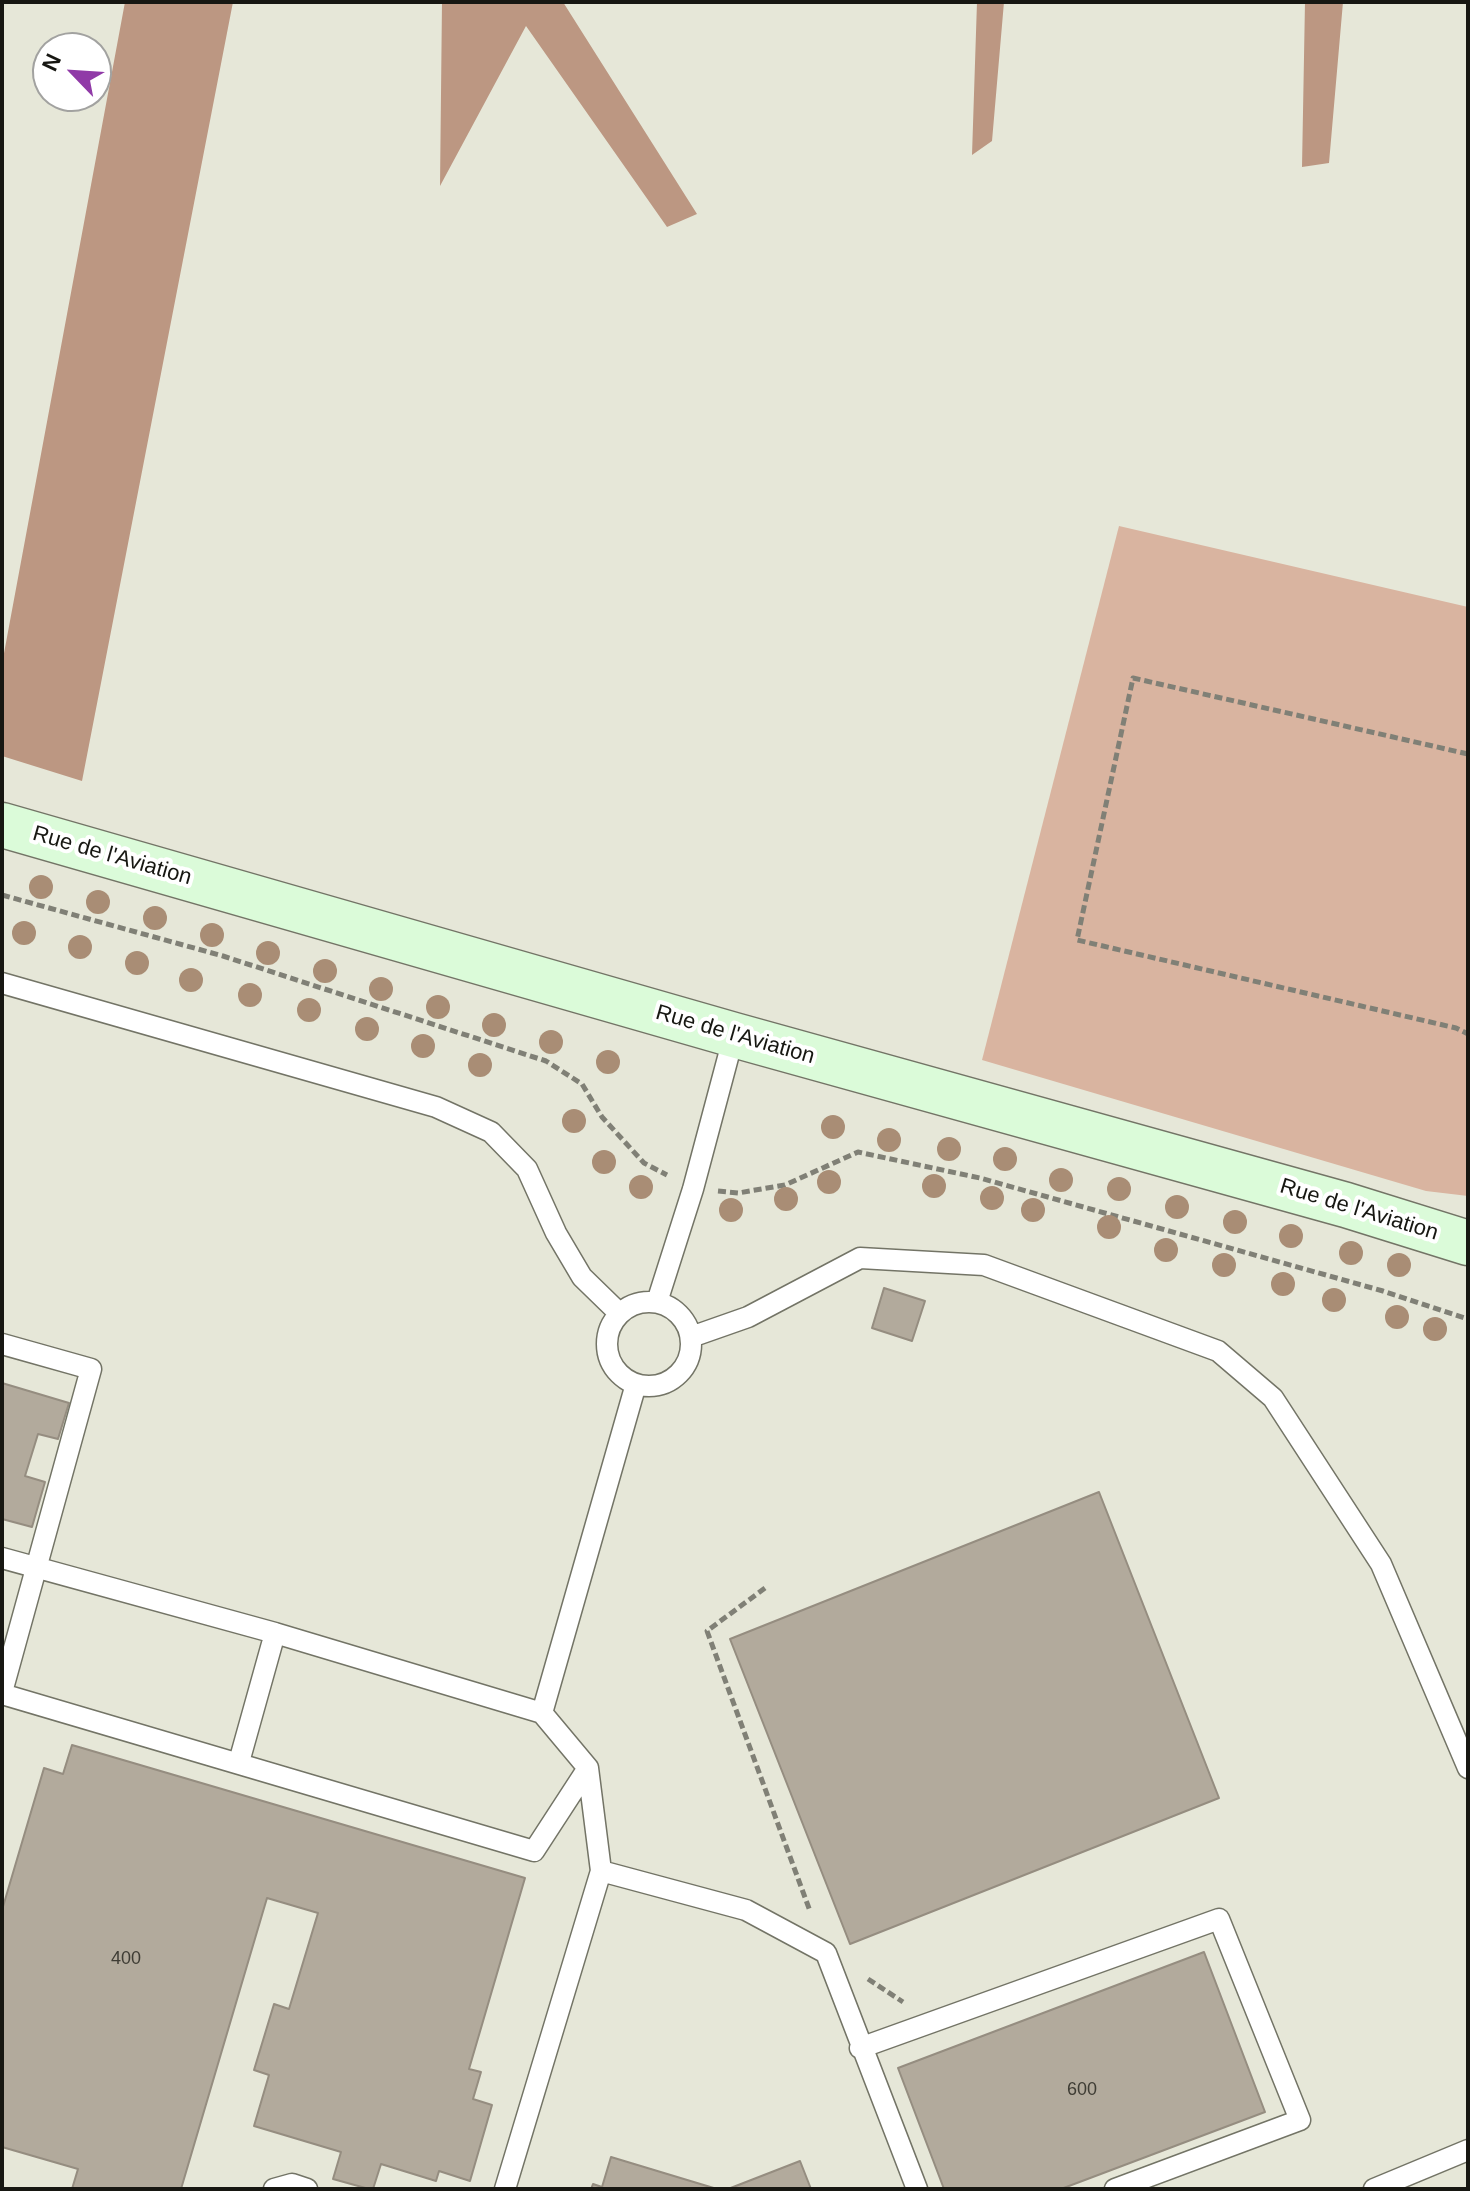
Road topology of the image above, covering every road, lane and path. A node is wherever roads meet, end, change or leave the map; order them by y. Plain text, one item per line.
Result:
1 (1468, 754) edge
2 (2, 825) edge
3 (2, 983) edge
4 (1468, 1034) edge
5 (734, 1035) junction
6 (1468, 1243) edge
7 (657, 1302) junction
8 (619, 1313) junction
9 (691, 1337) junction
10 (2, 1344) edge
11 (636, 1384) junction
12 (2, 1558) edge
13 (35, 1568) junction
14 (765, 1588) dead end
15 (275, 1633) junction
16 (2, 1693) edge
17 (542, 1713) junction
18 (239, 1762) junction
19 (588, 1768) junction
20 (1468, 1768) edge
21 (601, 1871) junction
22 (826, 1953) junction
23 (934, 2021) junction
24 (860, 2048) junction
25 (1468, 2150) edge
26 (274, 2189) edge
27 (307, 2189) edge
28 (505, 2189) edge
29 (917, 2189) edge
30 (1115, 2189) edge
31 (1374, 2189) edge

1 - 4 path
2 - 5 street, Rue de l'Aviation
3 - 8 lane
5 - 6 street, Rue de l'Aviation
5 - 7 lane
7 - 8 lane
7 - 9 lane
8 - 11 lane
9 - 11 lane
9 - 20 lane
10 - 13 lane
11 - 17 lane
12 - 13 lane
13 - 15 lane
13 - 16 lane
14 - 22 path
15 - 17 lane
15 - 18 lane
16 - 18 lane
17 - 19 lane
18 - 19 lane
19 - 21 lane
21 - 22 lane
21 - 28 lane
22 - 23 path
22 - 24 lane
23 - 24 lane
23 - 30 lane
24 - 29 lane
25 - 31 lane
26 - 27 lane

